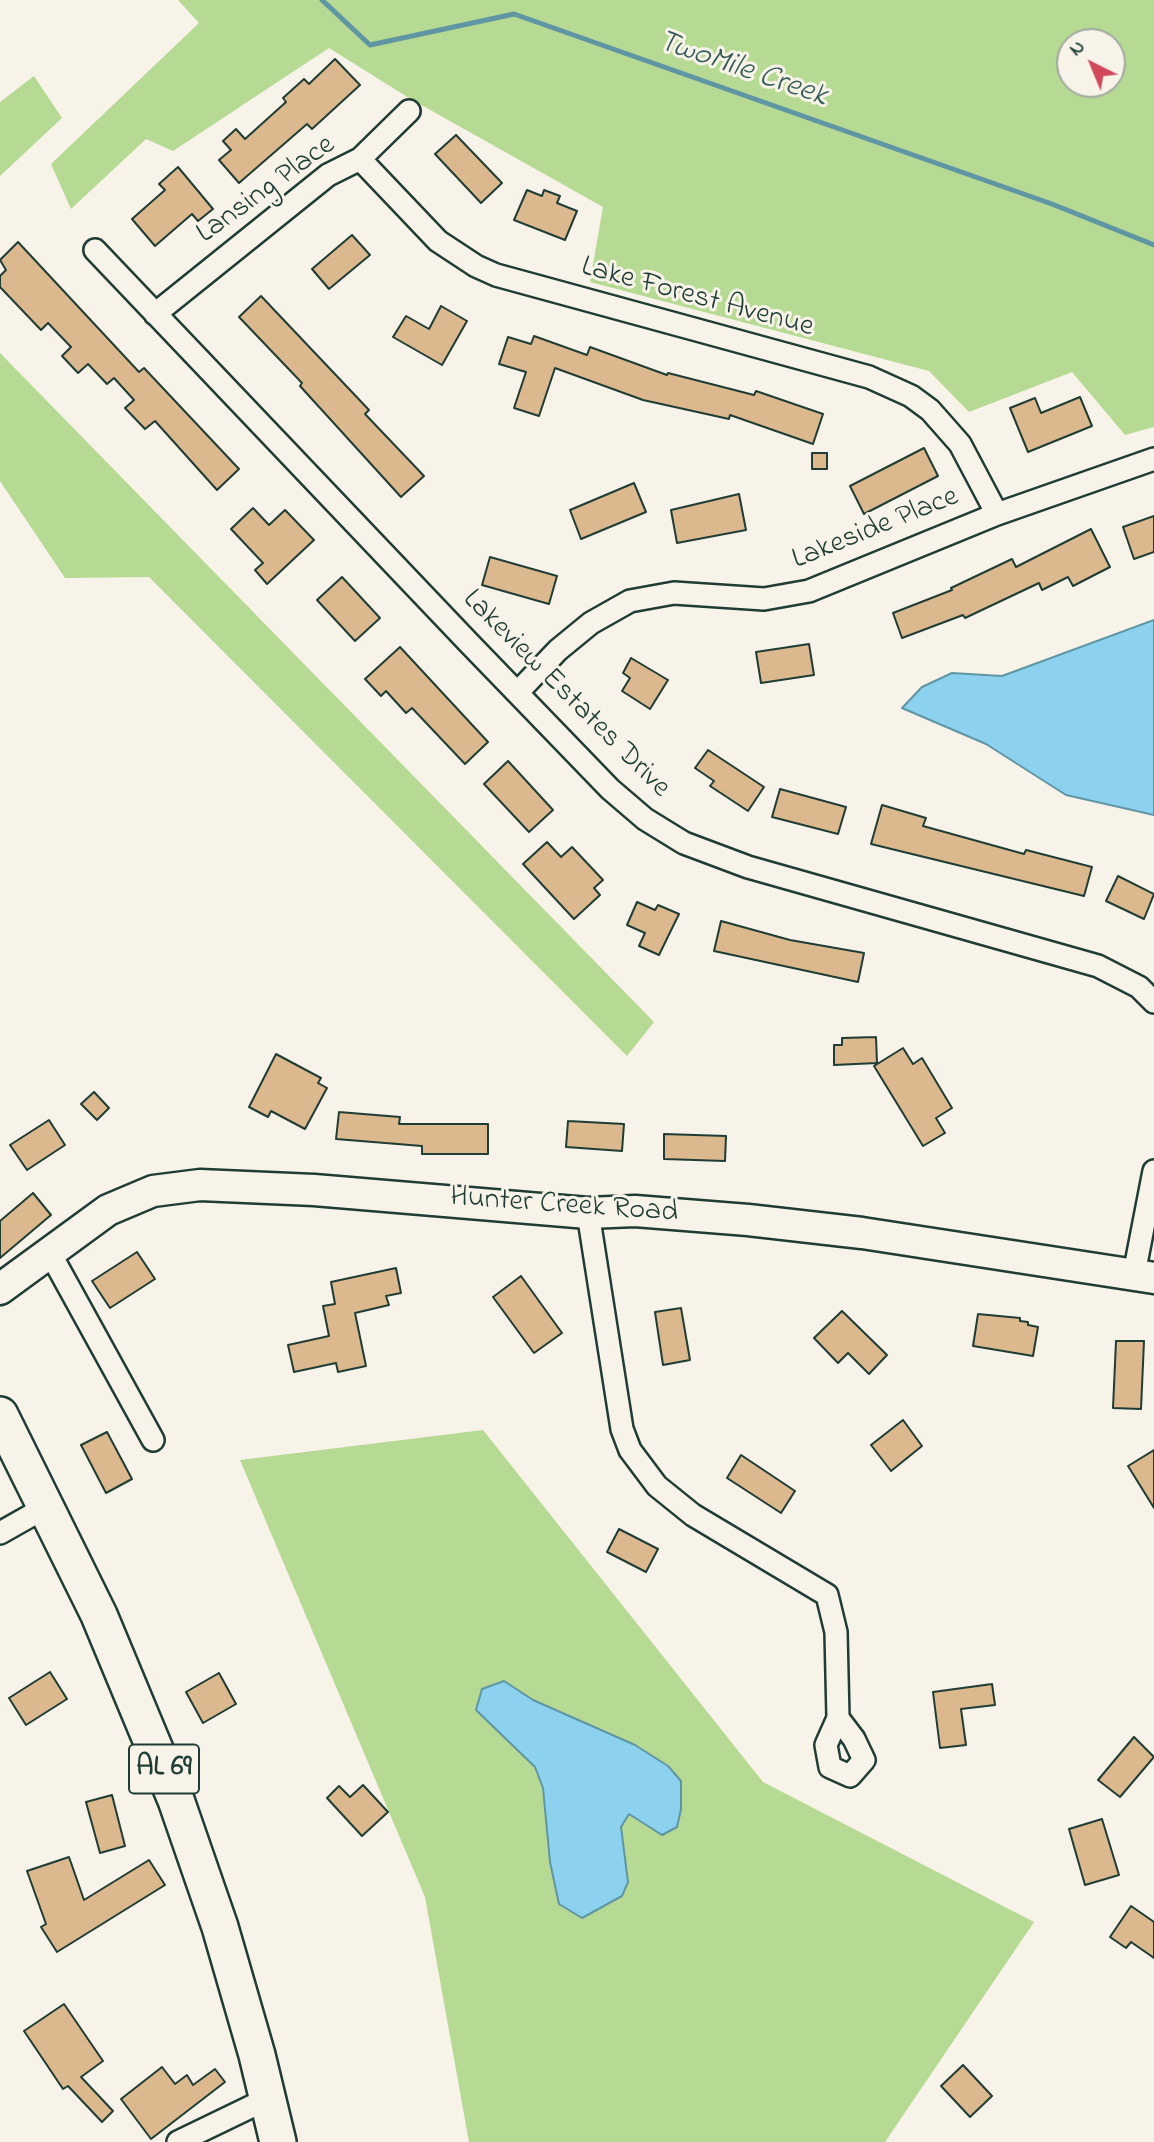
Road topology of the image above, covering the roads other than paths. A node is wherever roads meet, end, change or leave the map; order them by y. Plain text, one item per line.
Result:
1 (409, 111) dead end
2 (360, 159) junction
3 (95, 250) dead end
4 (155, 314) junction
5 (1154, 459) edge
6 (997, 514) junction
7 (518, 692) junction
8 (1154, 1002) edge
9 (1154, 1171) edge
10 (588, 1213) junction
11 (50, 1253) junction
12 (1149, 1276) edge
13 (0, 1289) edge
14 (0, 1415) edge
15 (153, 1440) dead end
16 (46, 1507) junction
17 (0, 1533) edge
18 (838, 1718) dead end
19 (269, 2098) junction
20 (178, 2142) edge
21 (278, 2142) edge

1 - 2 street, Lansing Place
2 - 4 street, Lansing Place
2 - 6 street, Lake Forest Avenue
3 - 4 street, Lakeview Estates Drive
4 - 7 street, Lakeview Estates Drive
5 - 6 street, Lakeside Place
6 - 7 street, Lakeside Place
7 - 8 street, Lakeview Estates Drive
9 - 12 street
10 - 11 main road, Hunter Creek Road
10 - 12 main road, Hunter Creek Road
10 - 18 street
11 - 13 main road, Hunter Creek Road
11 - 15 street
14 - 16 main road, AL 69
16 - 17 street
16 - 19 main road, AL 69
19 - 20 street
19 - 21 main road, AL 69

